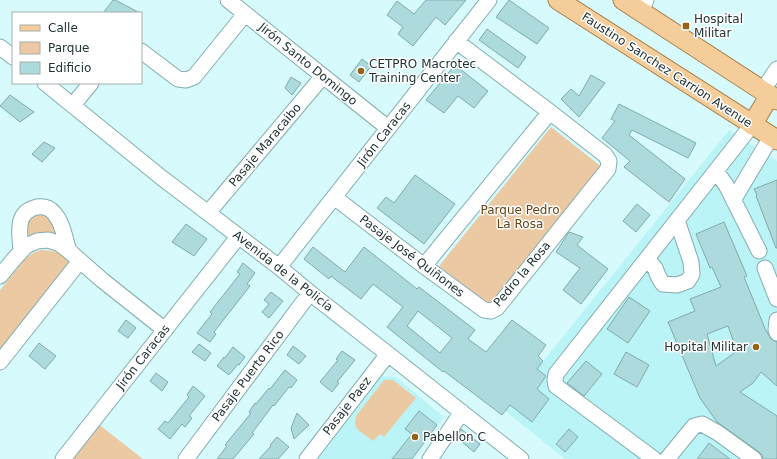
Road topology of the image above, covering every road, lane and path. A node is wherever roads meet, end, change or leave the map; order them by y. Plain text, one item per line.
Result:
1 (228, 0) edge
2 (489, 0) edge
3 (558, 0) edge
4 (623, 0) edge
5 (644, 6) edge
6 (246, 14) junction
7 (456, 41) junction
8 (0, 47) edge
9 (142, 52) edge
10 (12, 56) edge
11 (777, 70) edge
12 (323, 76) junction
13 (46, 84) edge
14 (90, 84) edge
15 (772, 95) edge
16 (73, 105) junction
17 (550, 112) junction
18 (752, 125) junction
19 (388, 128) junction
20 (775, 135) edge
21 (716, 171) junction
22 (334, 197) junction
23 (734, 199) junction
24 (208, 213) junction
25 (677, 220) junction
26 (238, 237) junction
27 (20, 251) junction
28 (759, 251) dead end
29 (74, 256) junction
30 (646, 259) junction
31 (424, 266) junction
32 (279, 267) junction
33 (765, 268) dead end
34 (0, 276) edge
35 (310, 293) junction
36 (777, 299) edge
37 (490, 311) joint
38 (777, 320) edge
39 (165, 330) junction
40 (777, 333) edge
41 (388, 354) junction
42 (0, 362) edge
43 (462, 412) junction
44 (515, 457) edge
45 (64, 459) edge
46 (186, 459) edge
47 (307, 459) edge
48 (430, 459) edge
49 (654, 459) edge
50 (667, 459) edge
51 (754, 459) edge

1 - 6 street, Jirón Santo Domingo
2 - 7 street, Jirón Caracas
3 - 18 main road, Faustino Sanchez Carrion Avenue
4 - 5 main road
5 - 15 main road
6 - 9 street
6 - 12 street, Jirón Santo Domingo
7 - 17 street
7 - 19 street, Jirón Caracas
8 - 10 street
11 - 15 street
12 - 19 street, Jirón Santo Domingo
12 - 24 street, Pasaje Maracaibo
13 - 16 street, Avenida de la Policía
14 - 16 street
15 - 18 main road
16 - 24 street, Avenida de la Policía
17 - 31 street
17 - 37 street, Pedro la Rosa
18 - 20 main road, Faustino Sanchez Carrion Avenue
18 - 21 street
19 - 22 street, Jirón Caracas
20 - 23 street
21 - 23 street
21 - 25 street
22 - 31 street, Pasaje José Quiñones
22 - 32 street, Jirón Caracas
23 - 28 street
24 - 26 street, Avenida de la Policía
25 - 30 street
25 - 30 street
26 - 32 street, Avenida de la Policía
26 - 39 street, Jirón Caracas
27 - 29 street
27 - 29 street
27 - 34 street
29 - 39 street
29 - 42 street
30 - 49 street
31 - 37 street, Pasaje José Quiñones
32 - 35 street, Avenida de la Policía
33 - 36 street
35 - 41 street, Avenida de la Policía
35 - 46 street, Pasaje Puerto Rico
38 - 40 street
39 - 45 street, Jirón Caracas
41 - 43 street, Avenida de la Policía
41 - 47 street, Pasaje Paez
43 - 44 street, Avenida de la Policía
43 - 48 street
50 - 51 street

